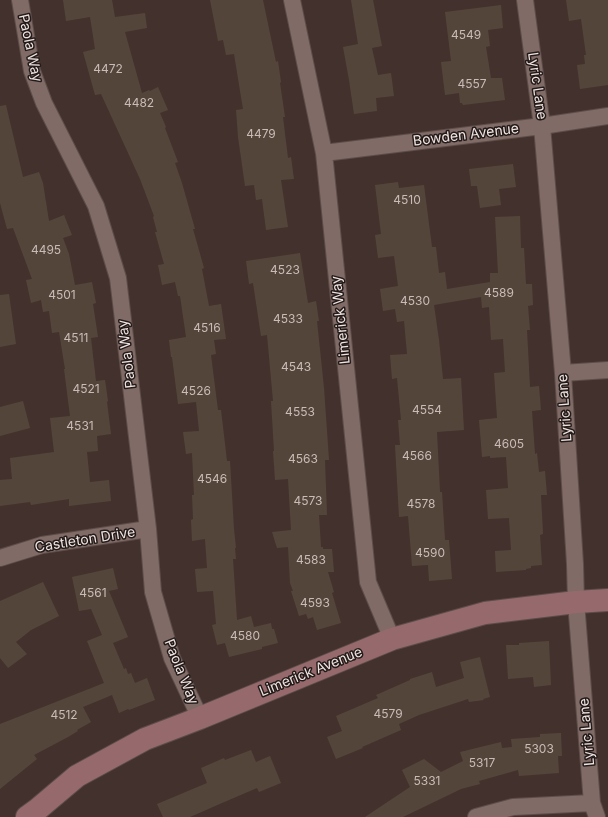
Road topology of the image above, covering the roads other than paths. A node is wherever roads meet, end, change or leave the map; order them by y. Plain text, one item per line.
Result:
1 (20, 0) edge
2 (292, 0) edge
3 (525, 0) edge
4 (608, 116) edge
5 (542, 126) junction
6 (324, 153) junction
7 (608, 370) edge
8 (563, 373) junction
9 (148, 529) junction
10 (0, 558) edge
11 (608, 600) edge
12 (576, 602) junction
13 (392, 639) junction
14 (200, 718) junction
15 (595, 810) edge
16 (32, 813) edge
17 (476, 817) edge

1 - 9 street, Paola Way
2 - 6 street, Limerick Way
3 - 5 street, Lyric Lane
4 - 5 street, Bowden Avenue
5 - 6 street, Bowden Avenue
5 - 8 street, Lyric Lane
6 - 13 street, Limerick Way
7 - 8 street
8 - 12 street, Lyric Lane
9 - 10 street, Castleton Drive
9 - 14 street, Paola Way
11 - 12 main road, Limerick Avenue
12 - 13 main road, Limerick Avenue
12 - 15 street, Lyric Lane
13 - 14 main road, Limerick Avenue
14 - 16 main road, Limerick Avenue
15 - 17 street

